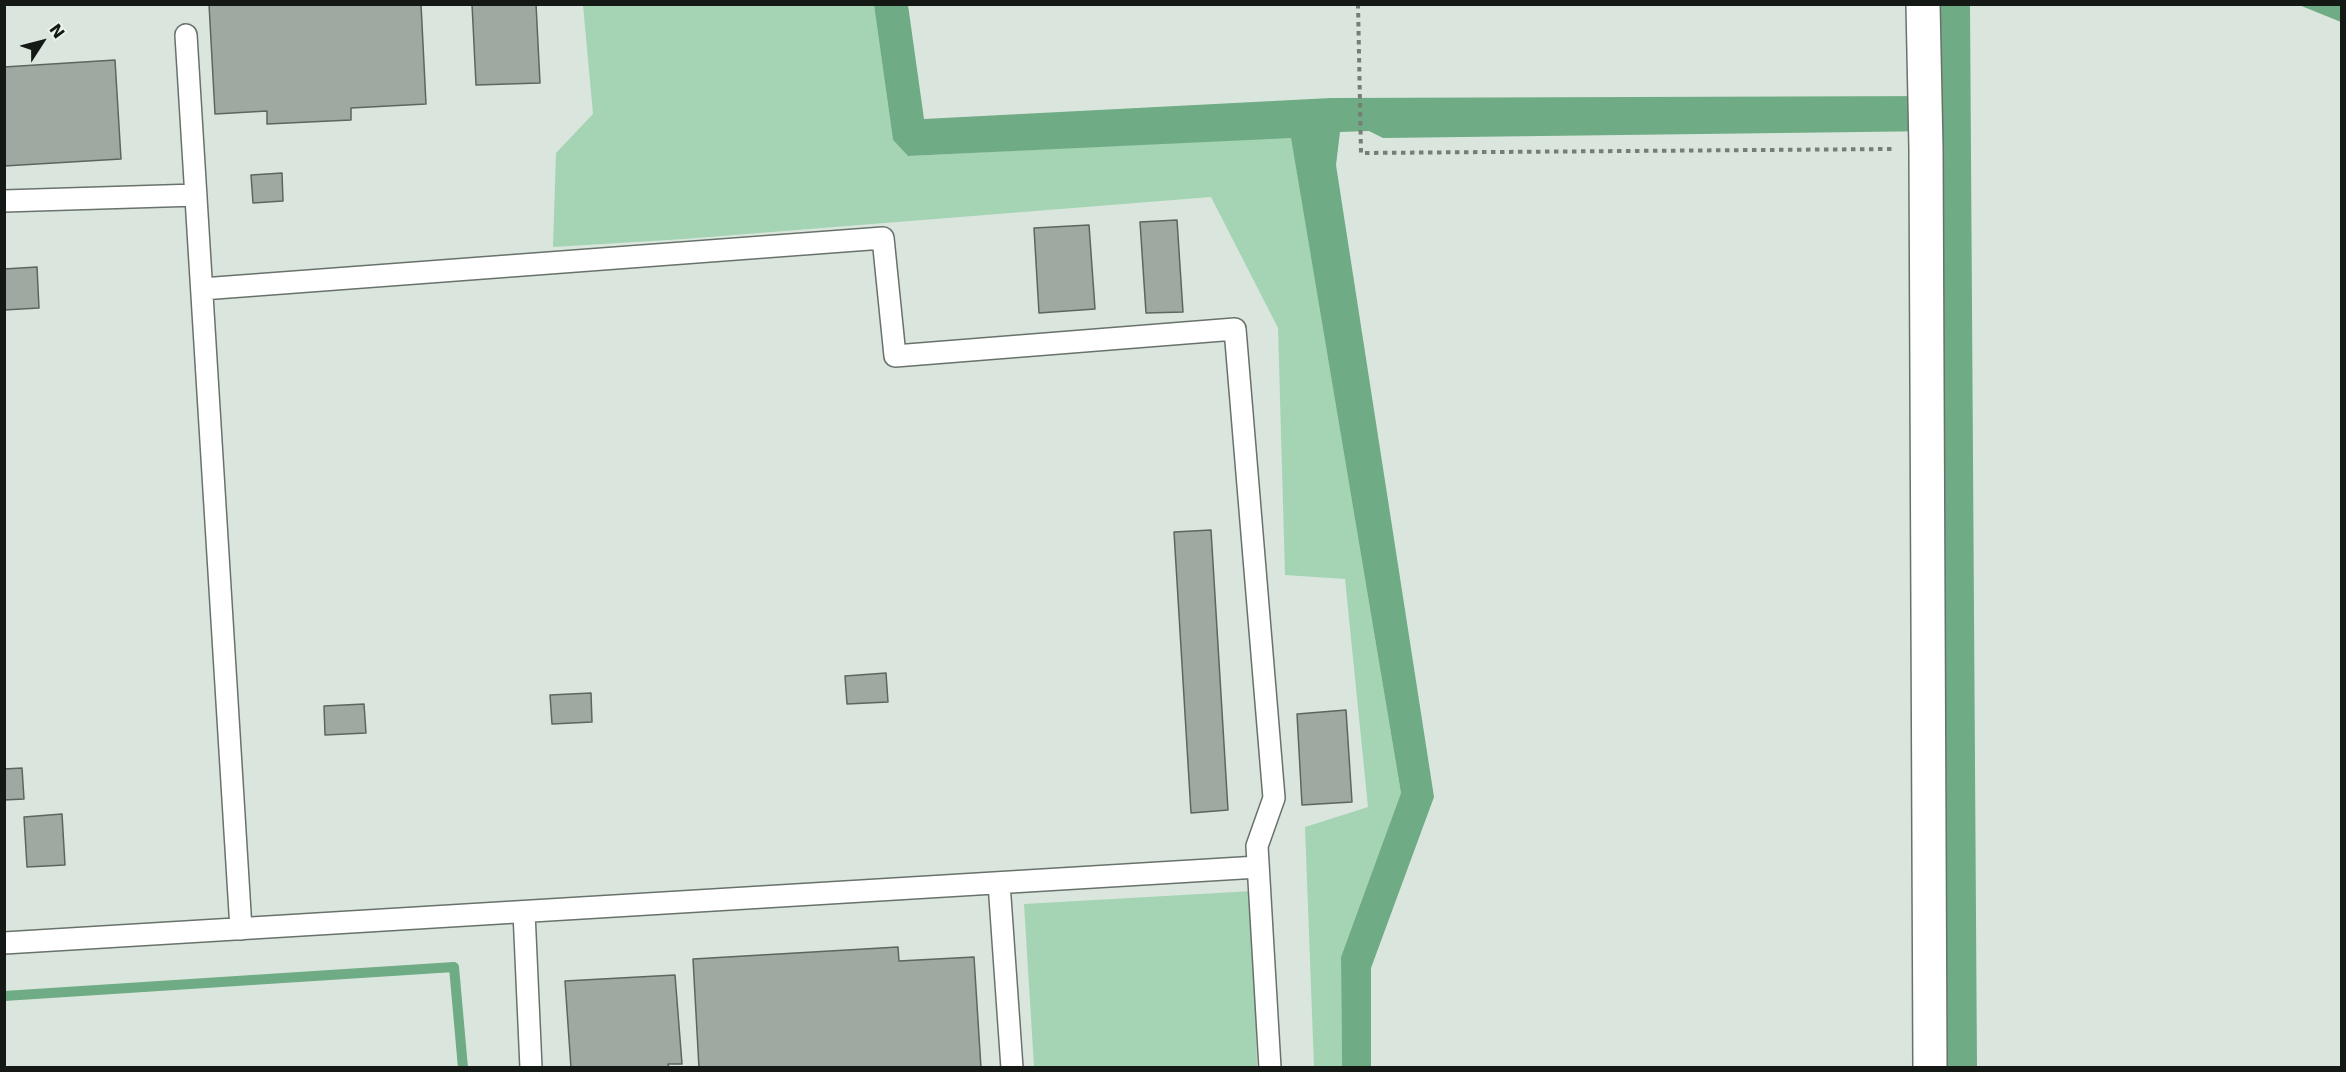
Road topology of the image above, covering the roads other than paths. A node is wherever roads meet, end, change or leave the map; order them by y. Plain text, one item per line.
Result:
1 (1923, 4) edge
2 (186, 35) dead end
3 (196, 195) junction
4 (4, 201) edge
5 (202, 289) junction
6 (1258, 867) junction
7 (999, 883) junction
8 (524, 912) junction
9 (241, 929) junction
10 (4, 943) edge
11 (531, 1068) edge
12 (1012, 1068) edge
13 (1270, 1068) edge
14 (1930, 1068) edge

1 - 14 street
2 - 3 lane
3 - 4 lane
3 - 5 lane
5 - 6 lane
5 - 9 lane
6 - 7 lane
6 - 13 lane
7 - 8 lane
7 - 12 lane
8 - 9 lane
8 - 11 lane
9 - 10 lane

